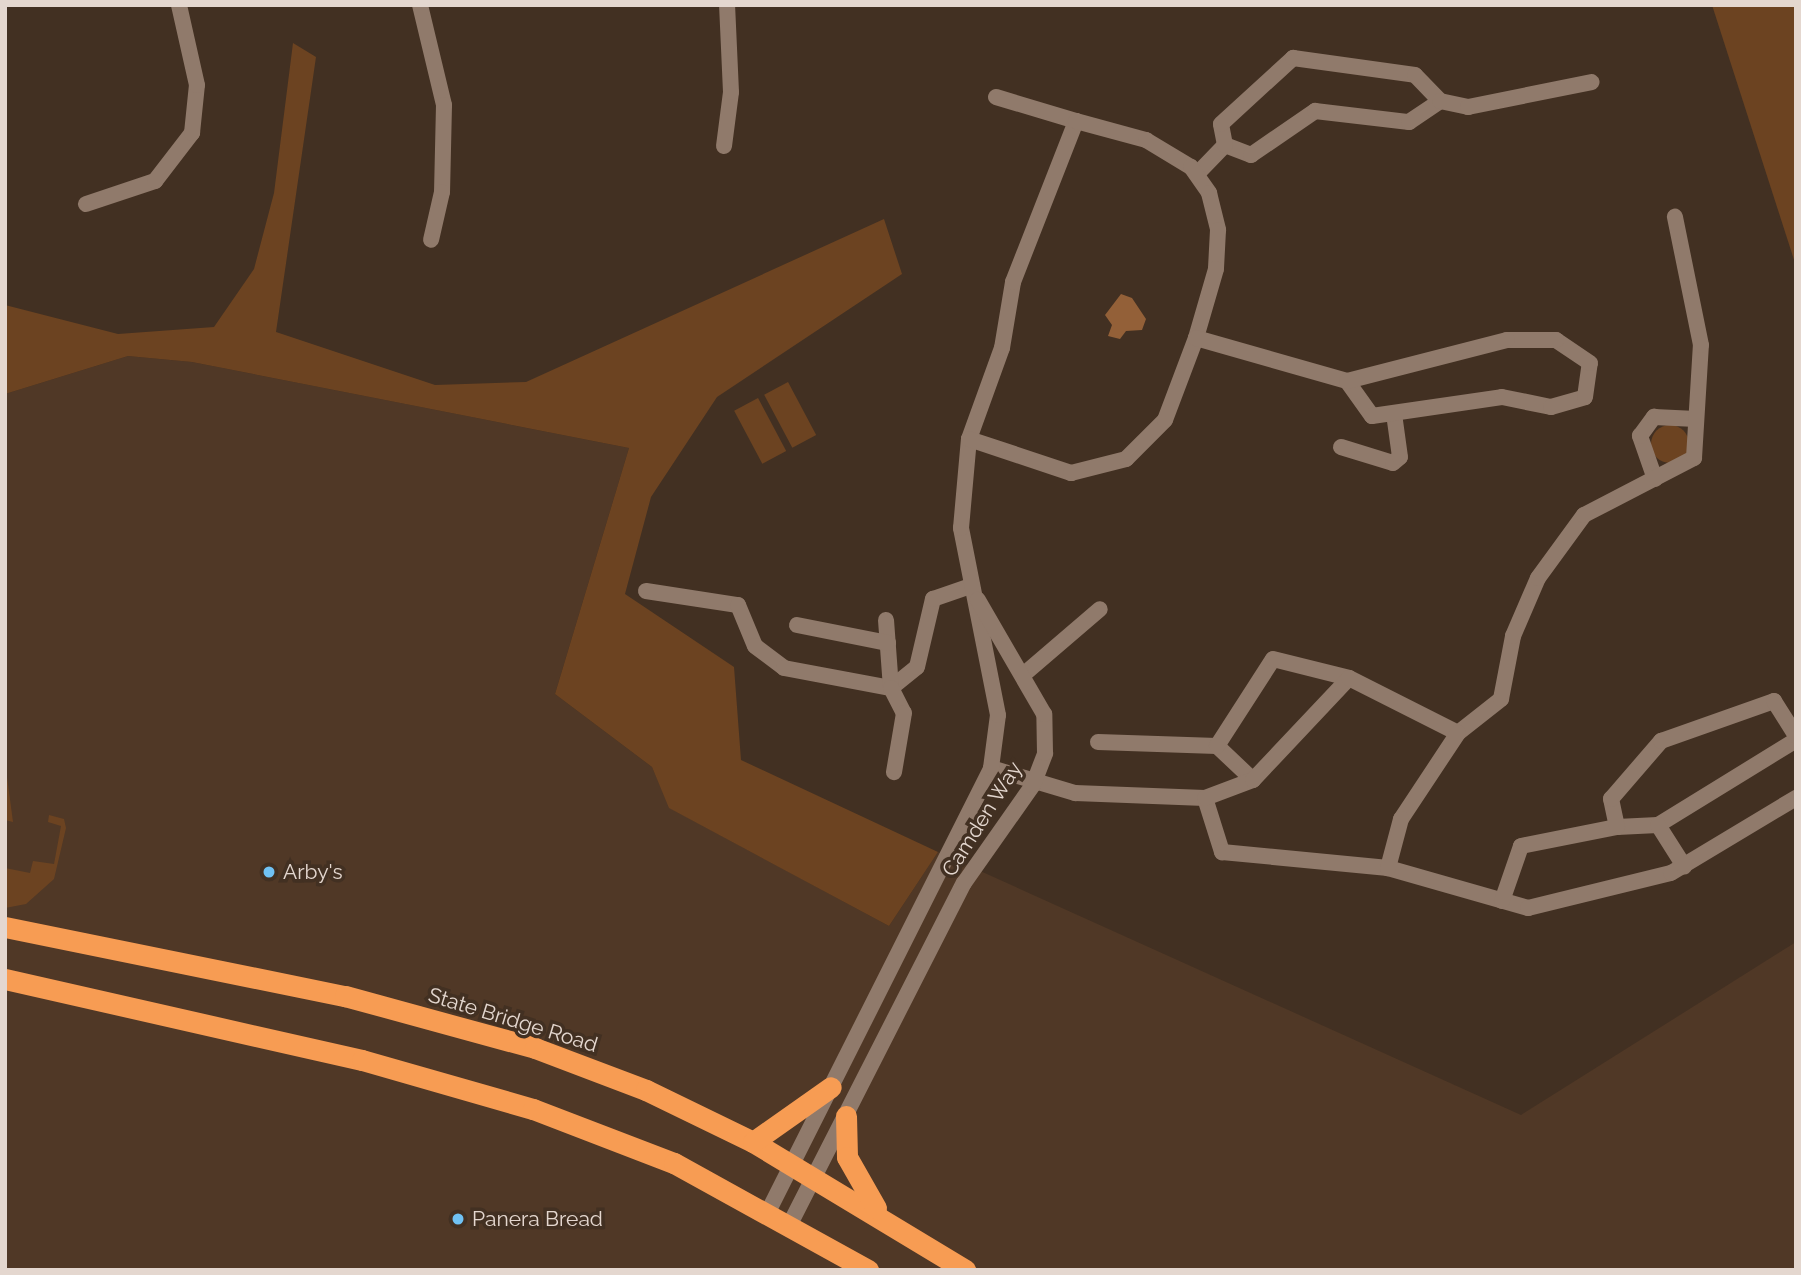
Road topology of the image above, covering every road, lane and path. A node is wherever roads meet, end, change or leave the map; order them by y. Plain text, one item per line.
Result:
1 (179, 5) edge
2 (420, 5) edge
3 (727, 5) edge
4 (1592, 82) dead end
5 (996, 97) dead end
6 (1440, 102) junction
7 (1076, 121) junction
8 (1225, 145) junction
9 (724, 146) dead end
10 (1197, 174) junction
11 (86, 204) dead end
12 (1675, 216) dead end
13 (431, 240) dead end
14 (1196, 338) junction
15 (1347, 381) junction
16 (1394, 414) junction
17 (1696, 419) junction
18 (969, 439) junction
19 (1340, 447) dead end
20 (1655, 479) junction
21 (970, 586) junction
22 (646, 591) dead end
23 (1100, 610) dead end
24 (886, 620) dead end
25 (797, 625) dead end
26 (888, 643) junction
27 (1023, 675) junction
28 (1349, 678) junction
29 (891, 688) junction
30 (1458, 733) junction
31 (1796, 738) edge
32 (1098, 742) dead end
33 (1217, 746) junction
34 (991, 768) junction
35 (894, 772) dead end
36 (1253, 779) junction
37 (1035, 780) junction
38 (1205, 797) junction
39 (1796, 798) edge
40 (1658, 825) junction
41 (1616, 827) junction
42 (1684, 866) junction
43 (1388, 868) junction
44 (1502, 901) junction
45 (5, 927) edge
46 (5, 979) edge
47 (831, 1087) junction
48 (846, 1116) junction
49 (753, 1142) junction
50 (794, 1167) junction
51 (814, 1178) junction
52 (768, 1212) junction
53 (883, 1217) junction
54 (790, 1224) junction
55 (869, 1270) edge
56 (965, 1270) edge

1 - 11 street
2 - 13 street
3 - 9 street
4 - 6 street
5 - 7 street
6 - 8 street
6 - 8 street
7 - 10 street
7 - 18 street
8 - 10 street
10 - 14 street
12 - 17 street
14 - 15 street
14 - 18 street
15 - 16 street
15 - 16 street
16 - 19 street
17 - 20 street
17 - 20 street
18 - 21 street
20 - 30 street
21 - 27 street, Camden Way
21 - 29 street
21 - 34 street, Camden Way
22 - 29 street
23 - 27 street
24 - 26 street
25 - 26 street
26 - 29 street
27 - 37 street, Camden Way
28 - 30 street
28 - 33 street
28 - 36 street
29 - 35 street
30 - 43 street
31 - 40 street
31 - 41 street
32 - 33 street
33 - 36 street
34 - 37 street
34 - 47 street, Camden Way
36 - 38 street
37 - 38 street
37 - 48 street, Camden Way
38 - 43 street
39 - 42 street
40 - 41 street
40 - 42 street
41 - 44 street
42 - 44 street
43 - 44 street
45 - 49 highway, State Bridge Road
46 - 52 highway
47 - 49 highway
47 - 50 street, Camden Way
48 - 51 street, Camden Way
48 - 53 highway
49 - 50 highway, State Bridge Road
50 - 51 highway, State Bridge Road
50 - 52 street, Camden Way
51 - 53 highway, State Bridge Road
51 - 54 street, Camden Way
52 - 54 highway
53 - 56 highway, State Bridge Road
54 - 55 highway

